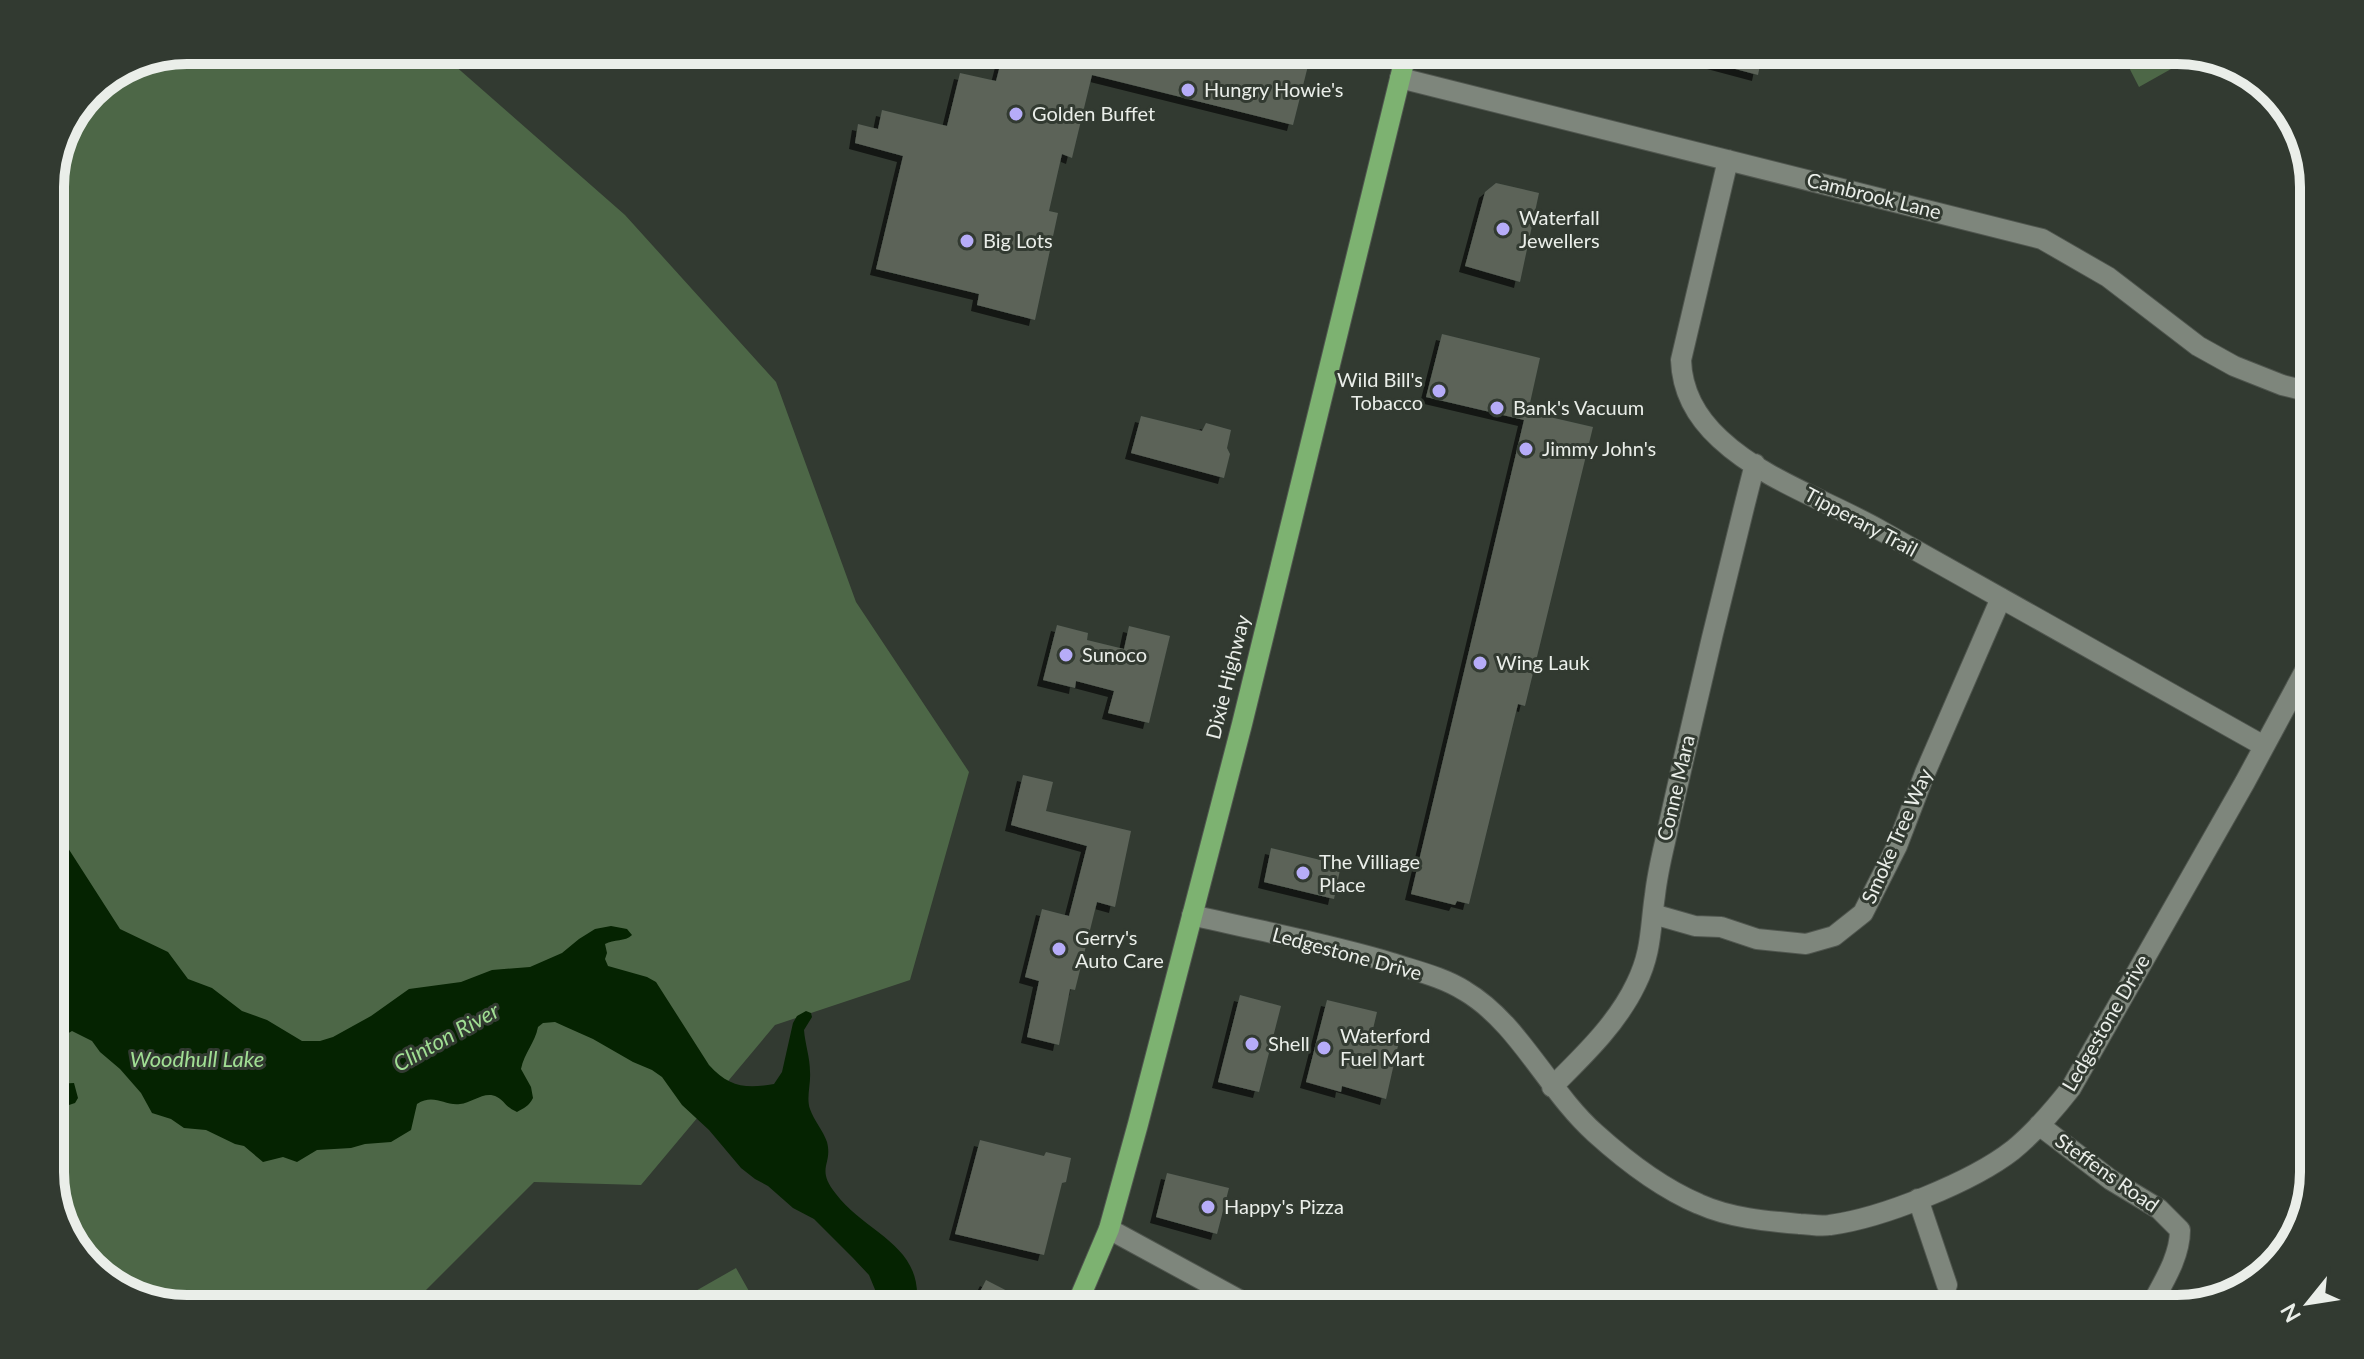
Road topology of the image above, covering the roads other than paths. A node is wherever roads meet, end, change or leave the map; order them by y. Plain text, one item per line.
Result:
1 (1404, 64) edge
2 (1400, 78) junction
3 (1728, 160) junction
4 (2300, 390) edge
5 (1755, 464) junction
6 (2001, 598) junction
7 (2300, 680) edge
8 (2264, 746) junction
9 (1653, 914) junction
10 (1192, 915) junction
11 (1552, 1087) junction
12 (2039, 1125) junction
13 (1918, 1199) junction
14 (1109, 1229) junction
15 (1947, 1285) dead end
16 (1081, 1295) edge
17 (1230, 1295) edge
18 (2156, 1295) edge

1 - 2 main road, Dixie Highway
2 - 3 street, Cambrook Lane
2 - 10 main road, Dixie Highway
3 - 4 street, Cambrook Lane
3 - 5 street, Tipperary Trail
5 - 6 street, Tipperary Trail
5 - 9 street, Conne Mara
6 - 8 street, Tipperary Trail
6 - 9 street, Smoke Tree Way
7 - 8 street, Ledgestone Drive
8 - 12 street, Ledgestone Drive
9 - 11 street, Conne Mara
10 - 11 street, Ledgestone Drive
10 - 14 main road, Dixie Highway
11 - 13 street, Ledgestone Drive
12 - 13 street, Ledgestone Drive
12 - 18 street, Steffens Road
13 - 15 street
14 - 16 main road, Dixie Highway
14 - 17 street

